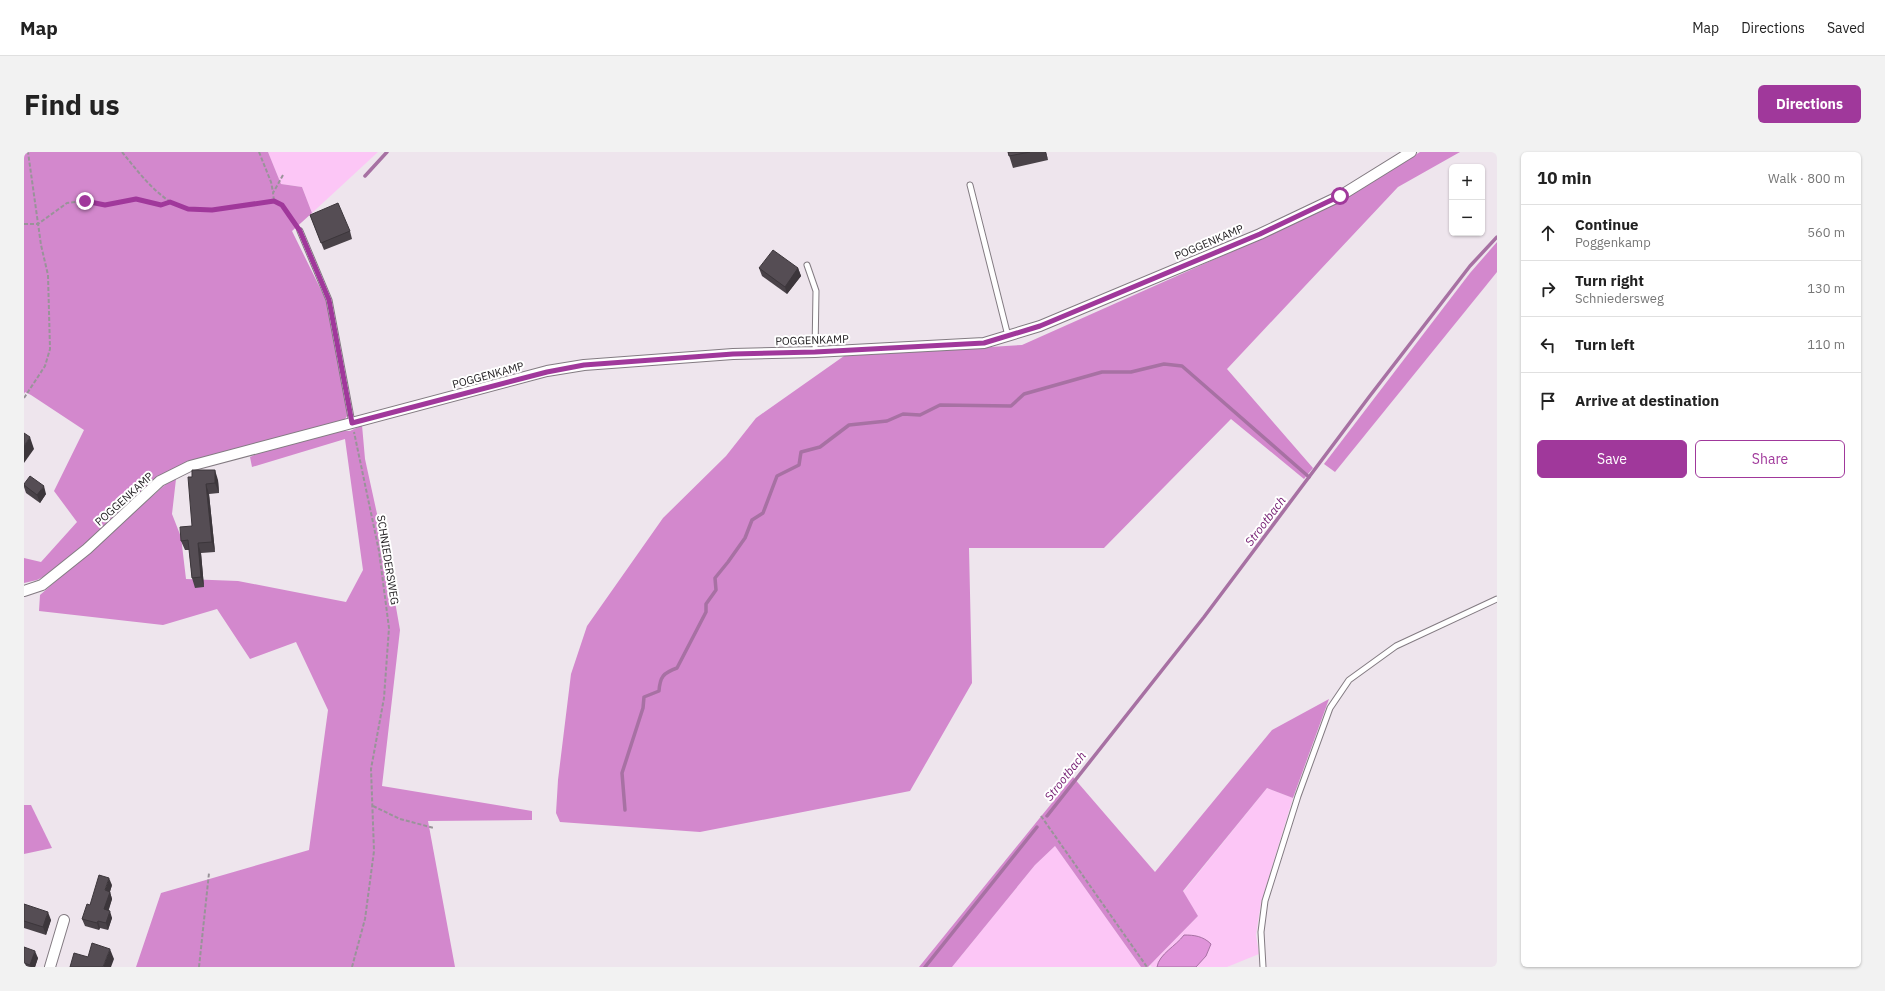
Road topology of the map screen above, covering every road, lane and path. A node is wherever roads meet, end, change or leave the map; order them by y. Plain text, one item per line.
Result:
1 (28, 152) edge
2 (122, 152) edge
3 (259, 152) edge
4 (1411, 152) edge
5 (284, 175) dead end
6 (970, 185) dead end
7 (273, 193) junction
8 (274, 201) junction
9 (170, 202) junction
10 (24, 224) edge
11 (38, 224) junction
12 (300, 231) joint
13 (807, 265) dead end
14 (1008, 336) junction
15 (815, 352) junction
16 (24, 398) edge
17 (352, 423) junction
18 (24, 591) edge
19 (1497, 598) edge
20 (372, 806) junction
21 (1041, 816) dead end
22 (434, 828) dead end
23 (209, 873) dead end
24 (64, 920) dead end
25 (50, 967) edge
26 (199, 967) edge
27 (352, 967) edge
28 (1147, 967) edge
29 (1263, 967) edge

1 - 11 path
2 - 9 path
3 - 7 path
4 - 14 street, POGGENKAMP
5 - 7 path
6 - 14 lane
7 - 8 path
8 - 9 path
8 - 12 path
9 - 11 path
10 - 11 path
11 - 16 path
12 - 17 lane
13 - 15 lane
14 - 15 street, POGGENKAMP
15 - 17 street, POGGENKAMP
17 - 18 street, POGGENKAMP
17 - 20 path, SCHNIEDERSWEG
19 - 29 lane
20 - 22 path
20 - 27 path, SCHNIEDERSWEG
21 - 28 path
23 - 26 path
24 - 25 street

